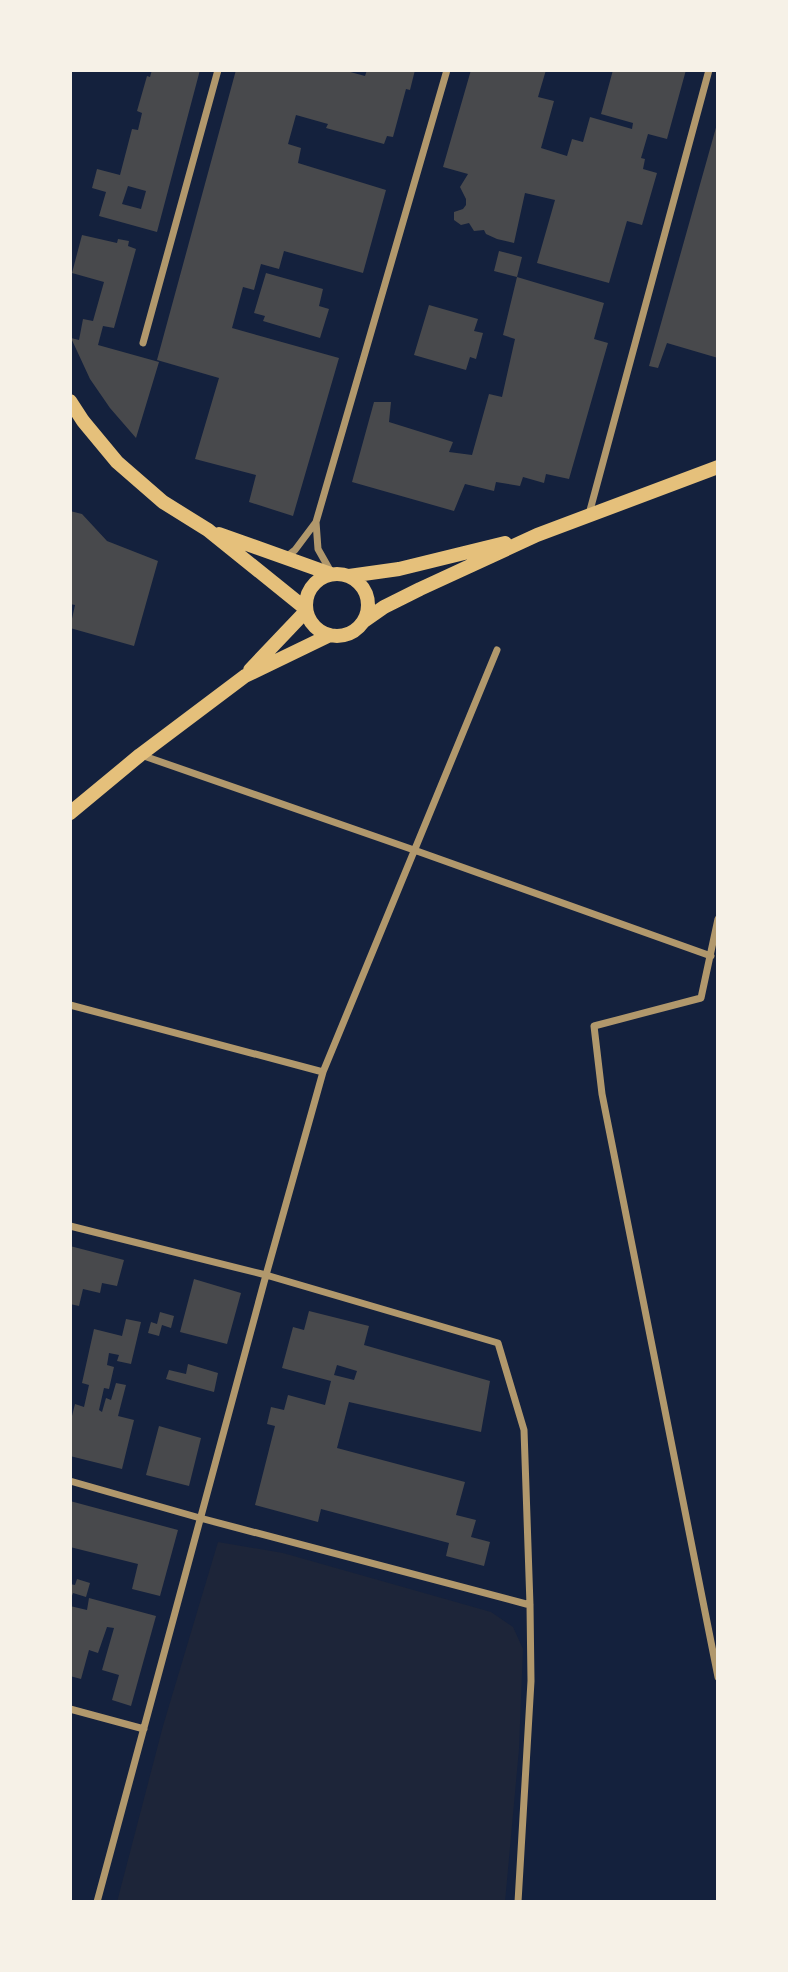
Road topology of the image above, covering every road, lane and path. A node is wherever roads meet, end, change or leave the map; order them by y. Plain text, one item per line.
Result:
1 (218, 70) edge
2 (447, 70) edge
3 (709, 70) edge
4 (143, 343) dead end
5 (70, 401) edge
6 (718, 467) edge
7 (589, 514) junction
8 (316, 522) junction
9 (208, 530) junction
10 (537, 535) junction
11 (285, 558) junction
12 (332, 574) junction
13 (349, 576) junction
14 (306, 610) junction
15 (364, 621) junction
16 (330, 635) junction
17 (497, 650) dead end
18 (245, 676) junction
19 (140, 755) junction
20 (70, 813) edge
21 (414, 850) junction
22 (718, 919) edge
23 (711, 956) junction
24 (70, 1005) edge
25 (323, 1072) junction
26 (70, 1226) edge
27 (266, 1275) junction
28 (70, 1481) edge
29 (200, 1518) junction
30 (530, 1605) junction
31 (718, 1676) edge
32 (70, 1709) edge
33 (144, 1729) junction
34 (97, 1902) edge
35 (518, 1902) edge

1 - 4 street
2 - 8 street
3 - 7 street
5 - 9 main road
6 - 7 main road
7 - 10 main road
8 - 11 street
8 - 12 street
9 - 11 main road
9 - 14 main road
10 - 13 main road
10 - 15 main road
11 - 12 main road
12 - 13 main road
12 - 14 main road
13 - 15 main road
14 - 16 main road
14 - 18 main road
15 - 16 main road
16 - 18 main road
17 - 21 street
18 - 19 main road
19 - 20 main road
19 - 21 street
21 - 23 street
21 - 25 street
22 - 23 street
23 - 31 street
24 - 25 street
25 - 27 street
26 - 27 street
27 - 29 street
27 - 30 street
28 - 29 street
29 - 30 street
29 - 33 street
30 - 35 street
32 - 33 street
33 - 34 street

